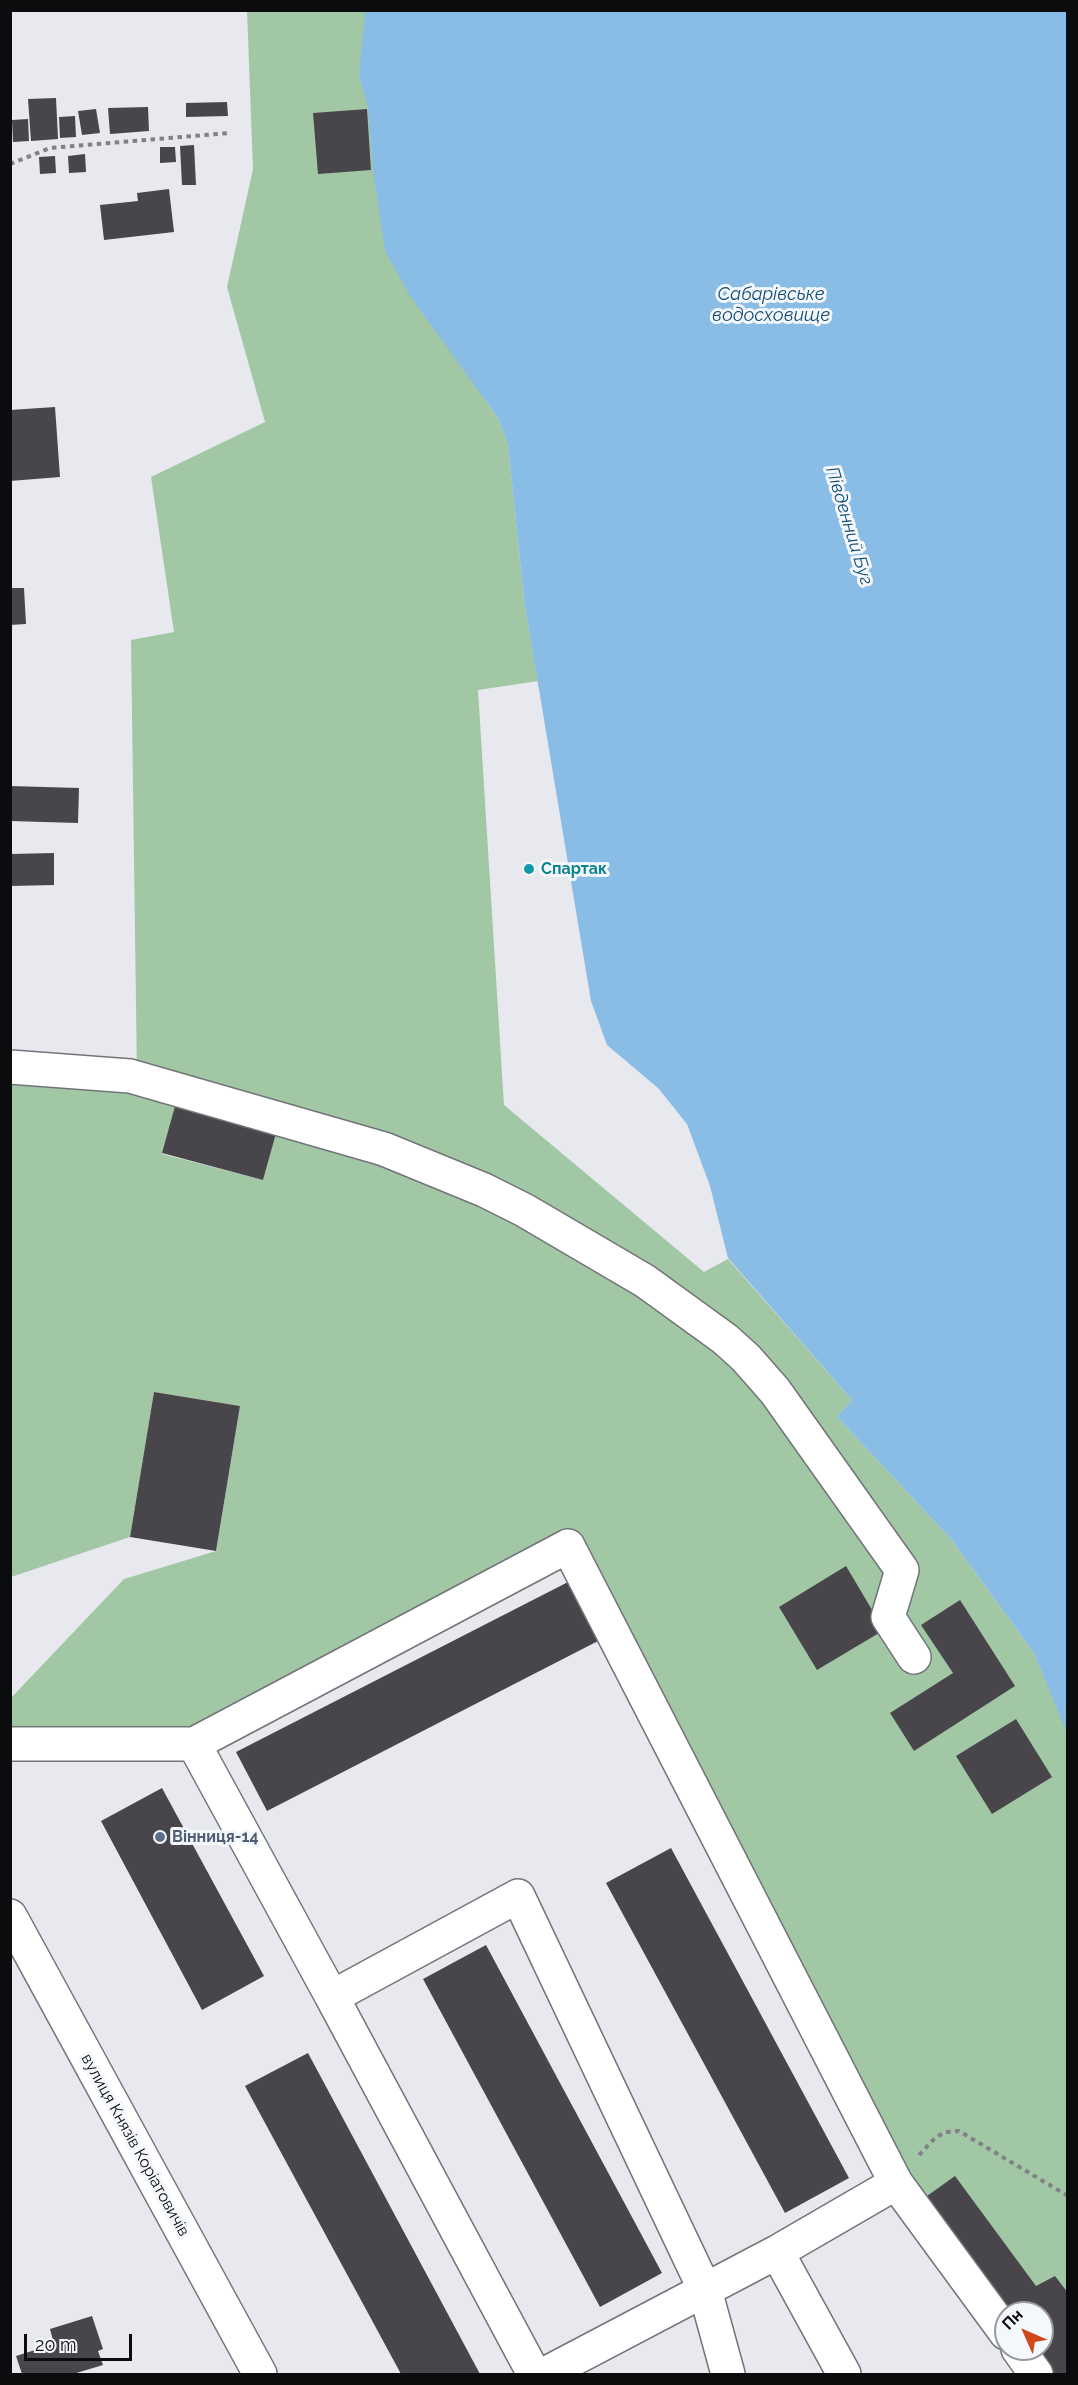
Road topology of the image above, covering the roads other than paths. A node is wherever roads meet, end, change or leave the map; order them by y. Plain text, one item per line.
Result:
1 (10, 1066) edge
2 (914, 1657) dead end
3 (10, 1744) edge
4 (194, 1744) junction
5 (10, 1916) edge
6 (332, 1997) junction
7 (896, 2183) junction
8 (777, 2252) junction
9 (705, 2290) junction
10 (994, 2317) edge
11 (1027, 2361) edge
12 (260, 2374) edge
13 (534, 2374) edge
14 (545, 2374) edge
15 (728, 2374) edge
16 (844, 2374) edge
17 (1036, 2374) edge

1 - 2 main road
3 - 4 main road
4 - 6 main road
4 - 7 main road
5 - 12 main road, вулиця Князів Коріатовичів
6 - 9 main road
6 - 13 main road
7 - 8 main road
7 - 10 main road
8 - 9 main road
8 - 16 main road
9 - 14 main road
9 - 15 main road
11 - 17 main road

